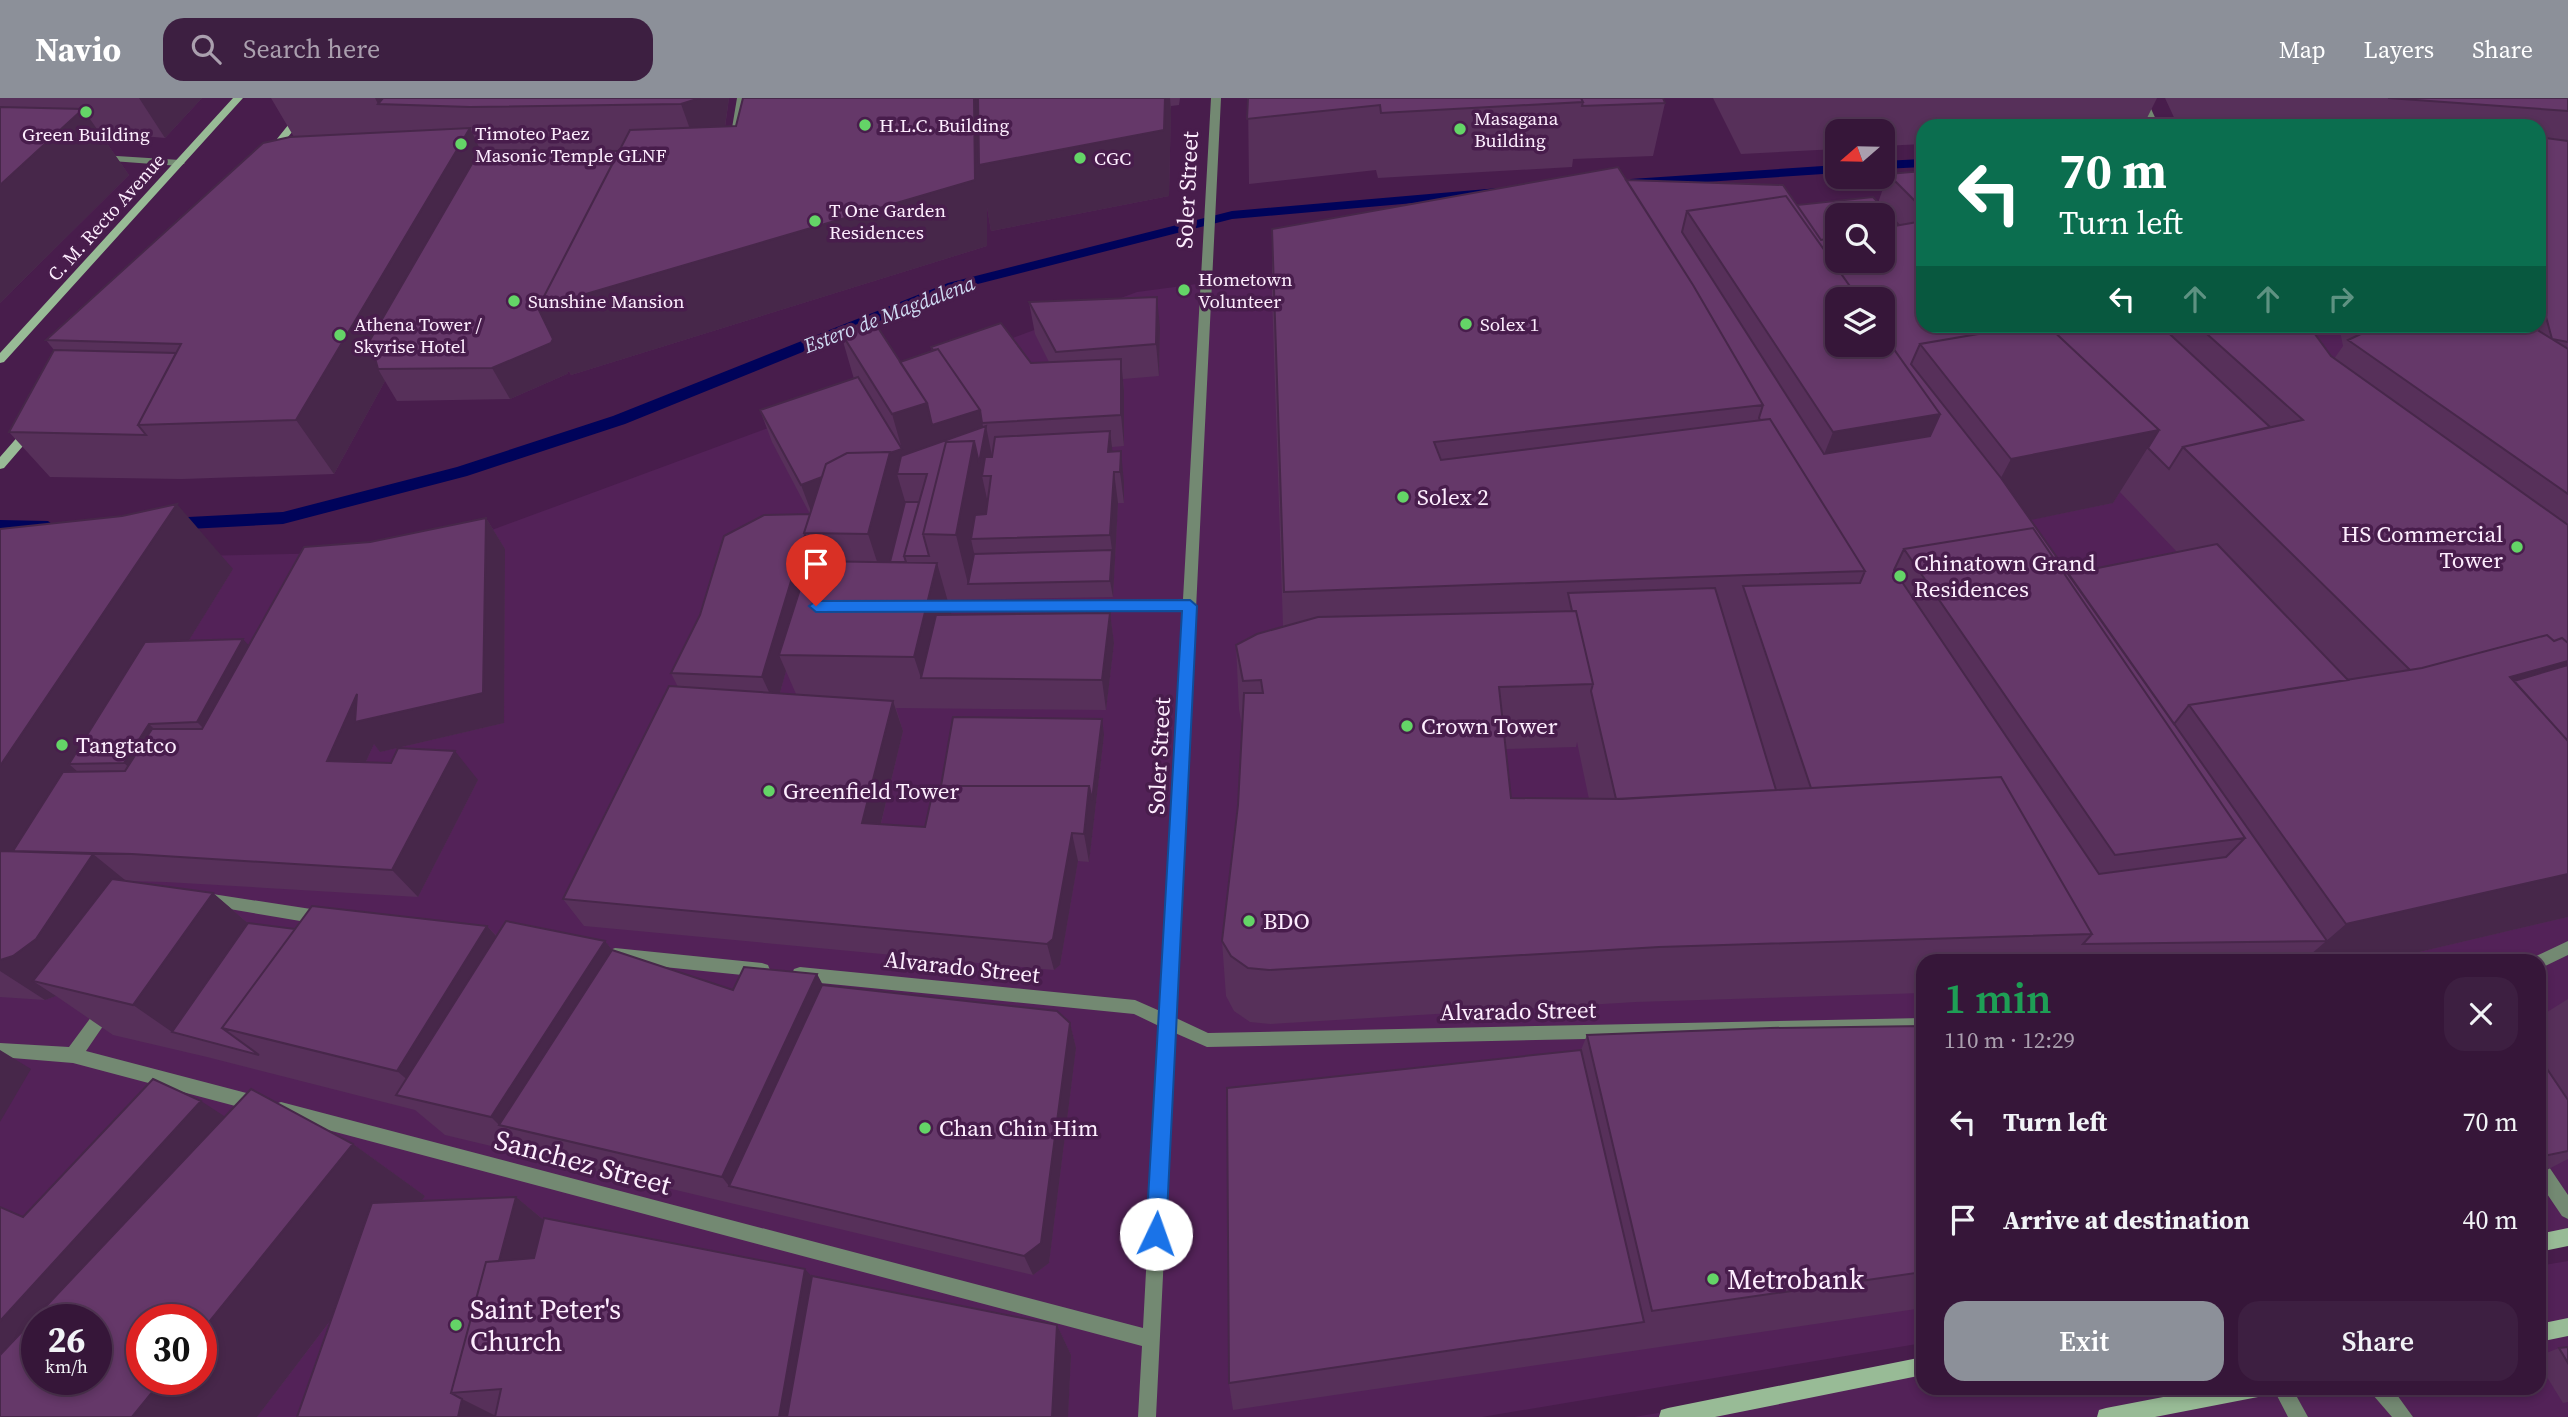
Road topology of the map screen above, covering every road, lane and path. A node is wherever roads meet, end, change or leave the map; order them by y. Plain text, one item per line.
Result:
1 (238, 98) edge
2 (315, 98) edge
3 (742, 98) edge
4 (1216, 98) edge
5 (2141, 98) edge
6 (2151, 119) edge
7 (735, 137) edge
8 (83, 157) dead end
9 (267, 158) edge
10 (180, 163) junction
11 (0, 360) edge
12 (36, 424) edge
13 (0, 465) edge
14 (913, 606) edge
15 (1190, 606) junction
16 (190, 897) edge
17 (336, 920) edge
18 (2568, 948) edge
19 (595, 953) edge
20 (2546, 959) edge
21 (112, 1002) edge
22 (1169, 1024) junction
23 (1916, 1025) edge
24 (0, 1050) edge
25 (73, 1055) junction
26 (2546, 1177) edge
27 (2568, 1210) edge
28 (2568, 1237) edge
29 (2546, 1242) edge
30 (2568, 1327) edge
31 (2546, 1332) edge
32 (1150, 1339) junction
33 (1916, 1367) edge
34 (2221, 1395) edge
35 (2286, 1395) edge
36 (2385, 1395) edge
37 (1147, 1417) edge
38 (1668, 1417) edge
39 (2106, 1417) edge
40 (2299, 1417) edge
41 (2404, 1417) edge

1 - 10 main road, C. M. Recto Avenue
2 - 9 main road
3 - 7 street
4 - 15 street, Soler Street
5 - 6 street
8 - 10 street
10 - 11 main road, C. M. Recto Avenue
12 - 13 main road
14 - 15 street
15 - 22 street, Soler Street
16 - 17 street
18 - 20 street
19 - 22 street, Alvarado Street
21 - 25 street
22 - 23 street, Alvarado Street
22 - 32 street, Soler Street
24 - 25 street, Sanchez Street
25 - 32 street, Sanchez Street
26 - 27 street
28 - 29 main road
30 - 31 main road
32 - 37 street, Soler Street
33 - 38 main road
34 - 39 main road
35 - 40 street
36 - 41 street

